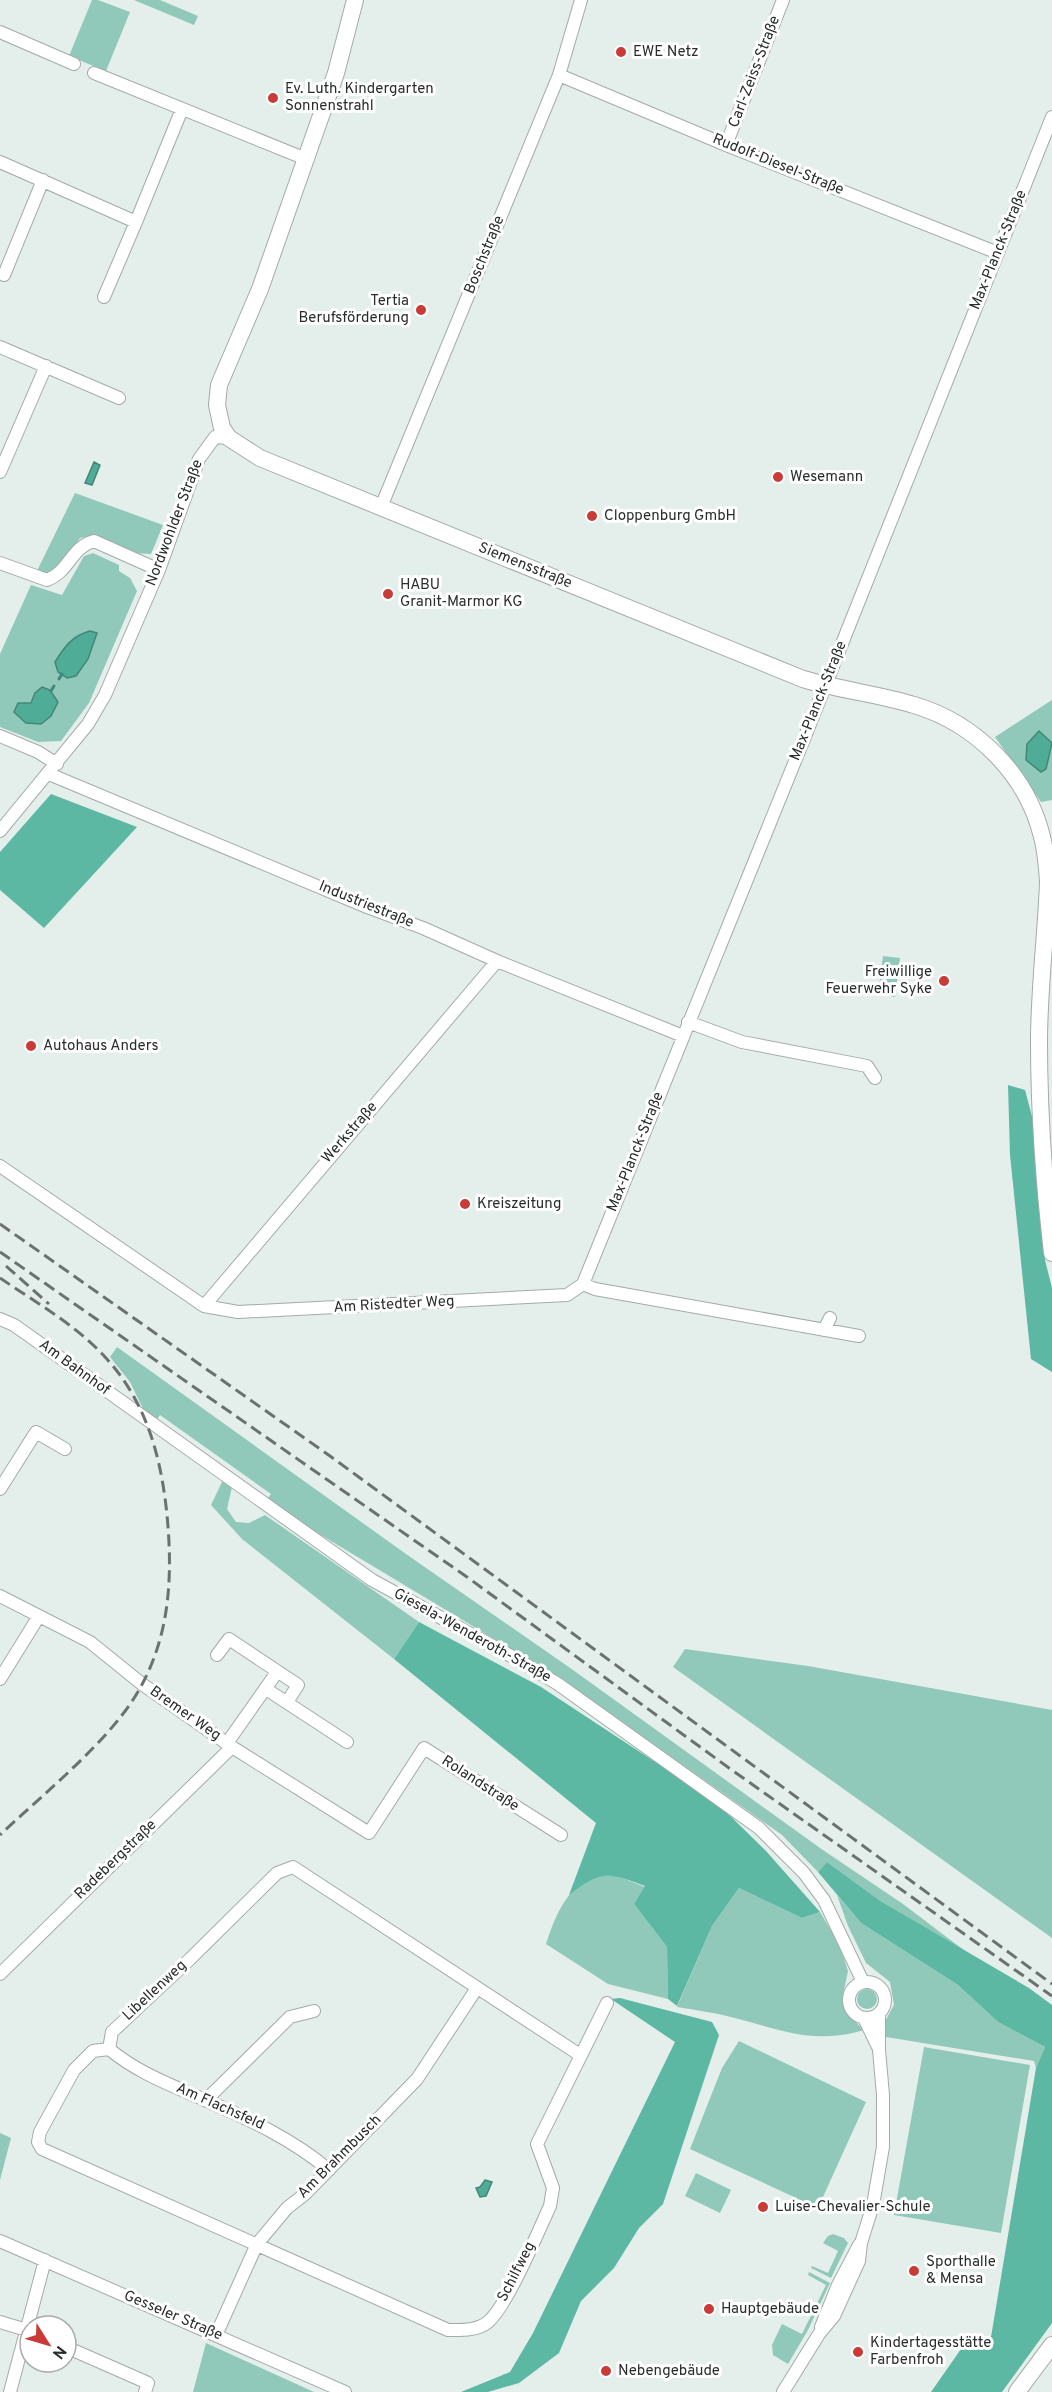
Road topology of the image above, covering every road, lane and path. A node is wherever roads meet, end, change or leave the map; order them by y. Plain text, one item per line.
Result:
1 (355, 0) edge
2 (582, 0) edge
3 (783, 0) edge
4 (0, 32) edge
5 (74, 64) dead end
6 (94, 73) dead end
7 (559, 75) junction
8 (182, 109) junction
9 (1052, 117) edge
10 (726, 145) junction
11 (306, 159) junction
12 (0, 162) edge
13 (43, 180) junction
14 (136, 222) junction
15 (998, 253) junction
16 (4, 274) dead end
17 (104, 297) dead end
18 (0, 347) edge
19 (46, 366) junction
20 (119, 398) dead end
21 (229, 438) junction
22 (0, 472) edge
23 (381, 507) junction
24 (0, 563) edge
25 (159, 570) junction
26 (826, 686) junction
27 (0, 736) edge
28 (53, 769) junction
29 (0, 831) edge
30 (497, 961) junction
31 (688, 1022) junction
32 (683, 1036) junction
33 (875, 1078) dead end
34 (0, 1167) edge
35 (1052, 1253) edge
36 (583, 1284) junction
37 (204, 1306) junction
38 (830, 1318) dead end
39 (0, 1319) edge
40 (824, 1329) junction
41 (860, 1336) dead end
42 (146, 1420) joint
43 (65, 1449) dead end
44 (1, 1486) edge
45 (0, 1596) edge
46 (39, 1616) junction
47 (217, 1655) dead end
48 (277, 1672) junction
49 (0, 1679) edge
50 (266, 1689) junction
51 (287, 1702) junction
52 (347, 1742) dead end
53 (229, 1745) junction
54 (369, 1833) joint
55 (561, 1835) dead end
56 (0, 1974) edge
57 (863, 1982) junction
58 (477, 1988) junction
59 (607, 2003) dead end
60 (314, 2011) dead end
61 (879, 2015) junction
62 (864, 2018) junction
63 (109, 2049) junction
64 (879, 2050) junction
65 (579, 2055) junction
66 (206, 2100) junction
67 (329, 2170) junction
68 (0, 2241) edge
69 (257, 2244) junction
70 (45, 2260) junction
71 (32, 2314) edge
72 (0, 2322) edge
73 (18, 2327) edge
74 (216, 2335) junction
75 (1052, 2345) edge
76 (78, 2352) edge
77 (18, 2364) edge
78 (10, 2392) edge
79 (146, 2392) edge
80 (345, 2392) edge
81 (783, 2392) edge
82 (1017, 2392) edge

1 - 11 main road
2 - 7 street, Boschstraße
3 - 10 street, Carl-Zeiss-Straße
4 - 5 street
6 - 8 street
7 - 10 street, Rudolf-Diesel-Straße
7 - 23 street, Boschstraße
8 - 11 street
8 - 14 street
9 - 15 street, Max-Planck-Straße
10 - 15 street, Rudolf-Diesel-Straße
11 - 21 main road
12 - 13 street
13 - 14 street
13 - 16 street
14 - 17 street
15 - 26 street, Max-Planck-Straße
18 - 19 street
19 - 20 street
19 - 22 street
21 - 23 main road, Siemensstraße
21 - 25 street, Nordwohlder Straße
23 - 26 main road, Siemensstraße
24 - 25 street
25 - 28 street, Nordwohlder Straße
26 - 31 street, Max-Planck-Straße
26 - 35 main road, Siemensstraße
27 - 28 street, Industriestraße
28 - 29 street, Nordwohlder Straße
28 - 30 street, Industriestraße
30 - 32 street, Industriestraße
30 - 37 street, Werkstraße
31 - 32 street, Max-Planck-Straße
31 - 33 street
32 - 36 street, Max-Planck-Straße
34 - 37 street, Am Ristedter Weg
36 - 37 street, Am Ristedter Weg
36 - 40 street
38 - 40 street
39 - 42 street, Am Bahnhof
40 - 41 street
42 - 57 street, Giesela-Wenderoth-Straße
43 - 44 street
45 - 46 street, Bremer Weg
46 - 49 street
46 - 53 street, Bremer Weg
47 - 48 street
48 - 50 street, Radebergstraße
48 - 51 street
50 - 51 street
50 - 53 street, Radebergstraße
51 - 52 street
53 - 54 street, Bremer Weg
53 - 56 street, Radebergstraße
54 - 55 street, Rolandstraße
57 - 61 street
57 - 62 street
58 - 63 street, Libellenweg
58 - 65 street
58 - 67 street, Am Brahmbusch
59 - 65 street, Schilfweg
60 - 66 street
61 - 62 street
61 - 64 street
62 - 64 street
63 - 66 street, Am Flachsfeld
63 - 69 street
64 - 81 street
65 - 69 street, Schilfweg
66 - 67 street, Am Flachsfeld
67 - 69 street, Am Brahmbusch
68 - 70 street, Gesseler Straße
69 - 74 street, Am Brahmbusch
70 - 71 street
70 - 74 street, Gesseler Straße
72 - 73 street
74 - 80 street, Gesseler Straße
75 - 82 main road
76 - 79 street
77 - 78 street

